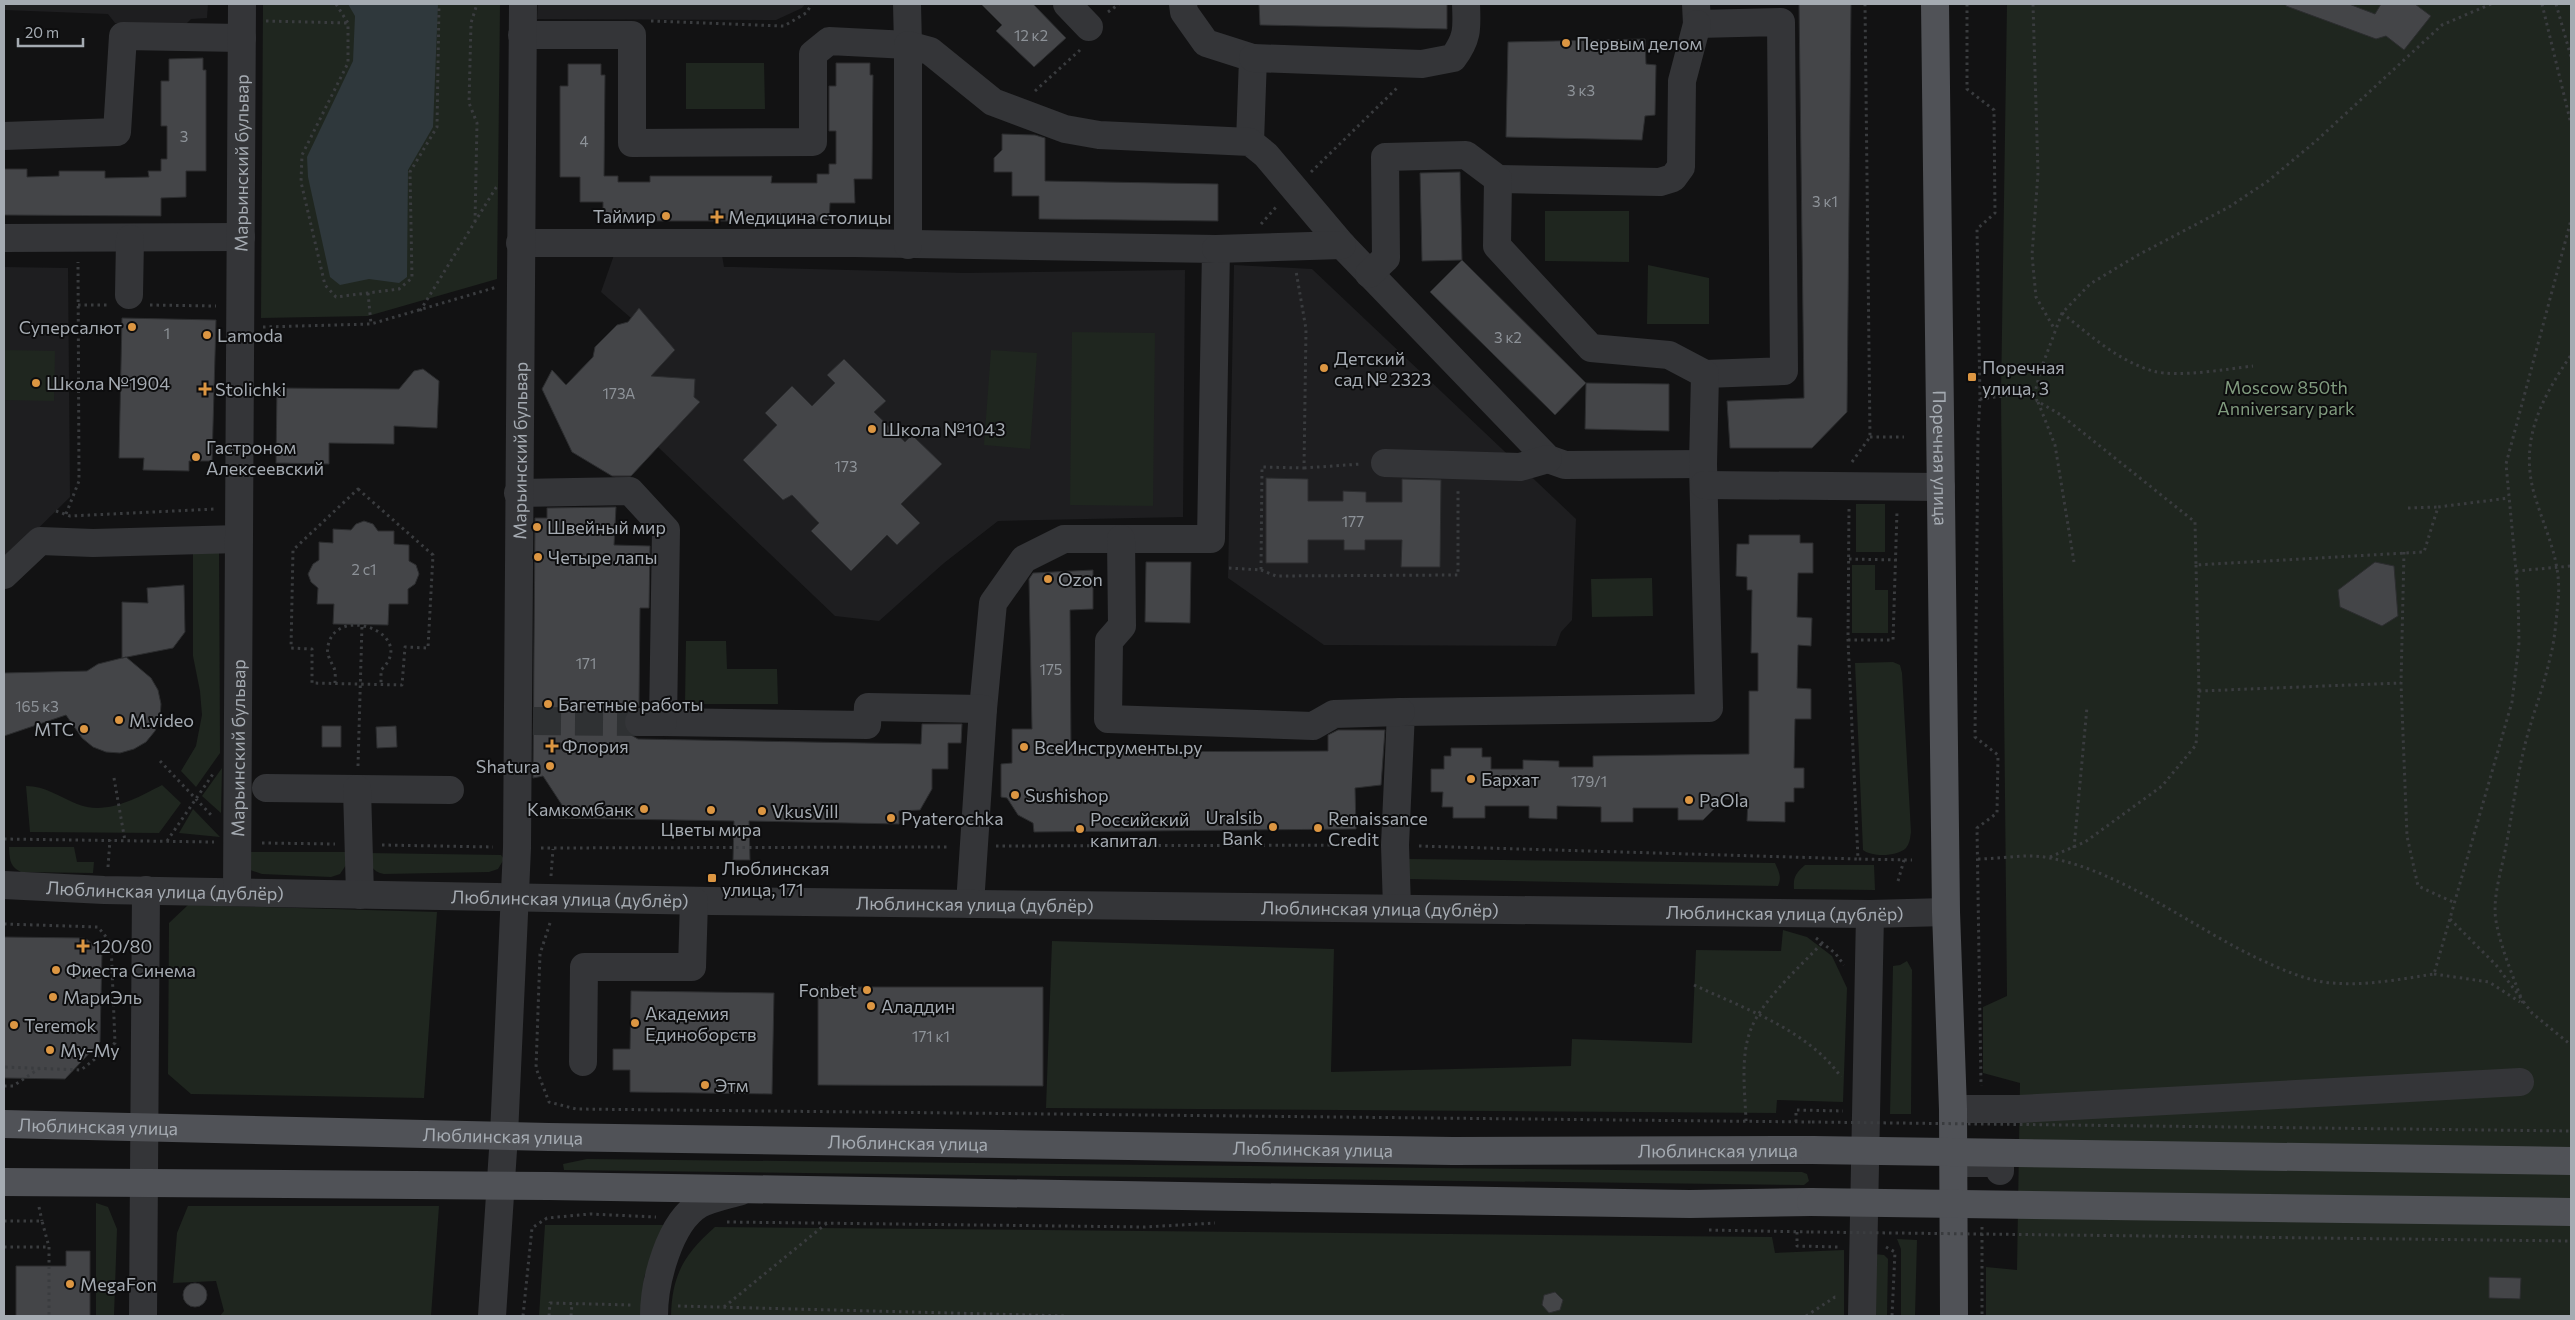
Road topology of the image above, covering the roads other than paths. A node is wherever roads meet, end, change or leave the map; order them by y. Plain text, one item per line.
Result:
1 (242, 4) edge
2 (522, 4) edge
3 (908, 4) edge
4 (1067, 4) edge
5 (1183, 4) edge
6 (1466, 4) edge
7 (1935, 4) edge
8 (1696, 14) edge
9 (1089, 27) road end
10 (522, 35) junction
11 (242, 38) junction
12 (908, 45) junction
13 (1253, 58) junction
14 (4, 136) edge
15 (1250, 142) junction
16 (1498, 179) junction
17 (241, 237) junction
18 (4, 238) edge
19 (130, 239) junction
20 (520, 243) junction
21 (1342, 244) junction
22 (908, 245) junction
23 (1227, 248) junction
24 (1370, 274) junction
25 (129, 295) dead end
26 (1705, 374) junction
27 (1548, 459) junction
28 (1385, 463) road end
29 (1703, 475) junction
30 (1941, 488) junction
31 (518, 493) junction
32 (239, 530) junction
33 (1121, 539) junction
34 (4, 575) edge
35 (983, 709) junction
36 (1401, 712) junction
37 (266, 788) dead end
38 (358, 789) junction
39 (450, 790) dead end
40 (4, 885) edge
41 (146, 890) junction
42 (237, 892) junction
43 (360, 895) junction
44 (515, 898) junction
45 (694, 901) junction
46 (970, 904) junction
47 (1397, 908) junction
48 (1946, 912) junction
49 (1870, 914) junction
50 (583, 1062) dead end
51 (2520, 1082) dead end
52 (1954, 1109) junction
53 (4, 1124) edge
54 (146, 1126) junction
55 (504, 1135) junction
56 (2571, 1161) edge
57 (1953, 1163) junction
58 (2000, 1171) dead end
59 (4, 1182) edge
60 (144, 1184) junction
61 (500, 1188) junction
62 (743, 1190) junction
63 (2571, 1212) edge
64 (654, 1311) edge
65 (144, 1316) edge
66 (492, 1316) edge
67 (1862, 1316) edge
68 (1954, 1316) edge

1 - 11 street, Марьинский бульвар
2 - 10 street, Марьинский бульвар
3 - 12 street
4 - 9 street
5 - 13 street
6 - 13 street
7 - 30 main road, Поречная улица
8 - 16 street
8 - 26 street
10 - 12 street
10 - 20 street, Марьинский бульвар
11 - 14 street
11 - 17 street, Марьинский бульвар
12 - 15 street
12 - 22 street
13 - 15 street
15 - 21 street
16 - 24 street
16 - 26 street
17 - 19 street
17 - 32 street, Марьинский бульвар
18 - 19 street
19 - 25 street
20 - 22 street
20 - 31 street, Марьинский бульвар
21 - 23 street
21 - 24 street
22 - 23 street
23 - 33 street
24 - 27 street
26 - 29 street
27 - 28 street
27 - 29 street
29 - 30 street
29 - 36 street
30 - 48 main road, Поречная улица
31 - 35 street
31 - 44 street, Марьинский бульвар
32 - 34 street
32 - 42 street, Марьинский бульвар
33 - 35 street
33 - 36 street
35 - 46 street
36 - 47 street
37 - 38 street
38 - 39 street
38 - 43 street
40 - 41 street, Люблинская улица (дублёр)
41 - 42 street, Люблинская улица (дублёр)
41 - 54 street
42 - 43 street, Люблинская улица (дублёр)
43 - 44 street, Люблинская улица (дублёр)
44 - 45 street, Люблинская улица (дублёр)
44 - 55 street, Марьинский бульвар
45 - 46 street, Люблинская улица (дублёр)
45 - 50 street
46 - 47 street, Люблинская улица (дублёр)
47 - 49 street, Люблинская улица (дублёр)
48 - 49 street, Люблинская улица (дублёр)
48 - 52 main road, Поречная улица
49 - 67 street
51 - 52 street
52 - 57 main road, Поречная улица
53 - 54 main road, Люблинская улица
54 - 55 main road, Люблинская улица
54 - 60 street
55 - 56 main road, Люблинская улица, bridge
55 - 61 street, Марьинский бульвар
57 - 58 street
57 - 68 main road, Поречная улица
59 - 60 main road
60 - 61 main road
60 - 65 street
61 - 62 main road
61 - 66 street, Марьинский бульвар
62 - 63 main road, bridge
62 - 64 street

